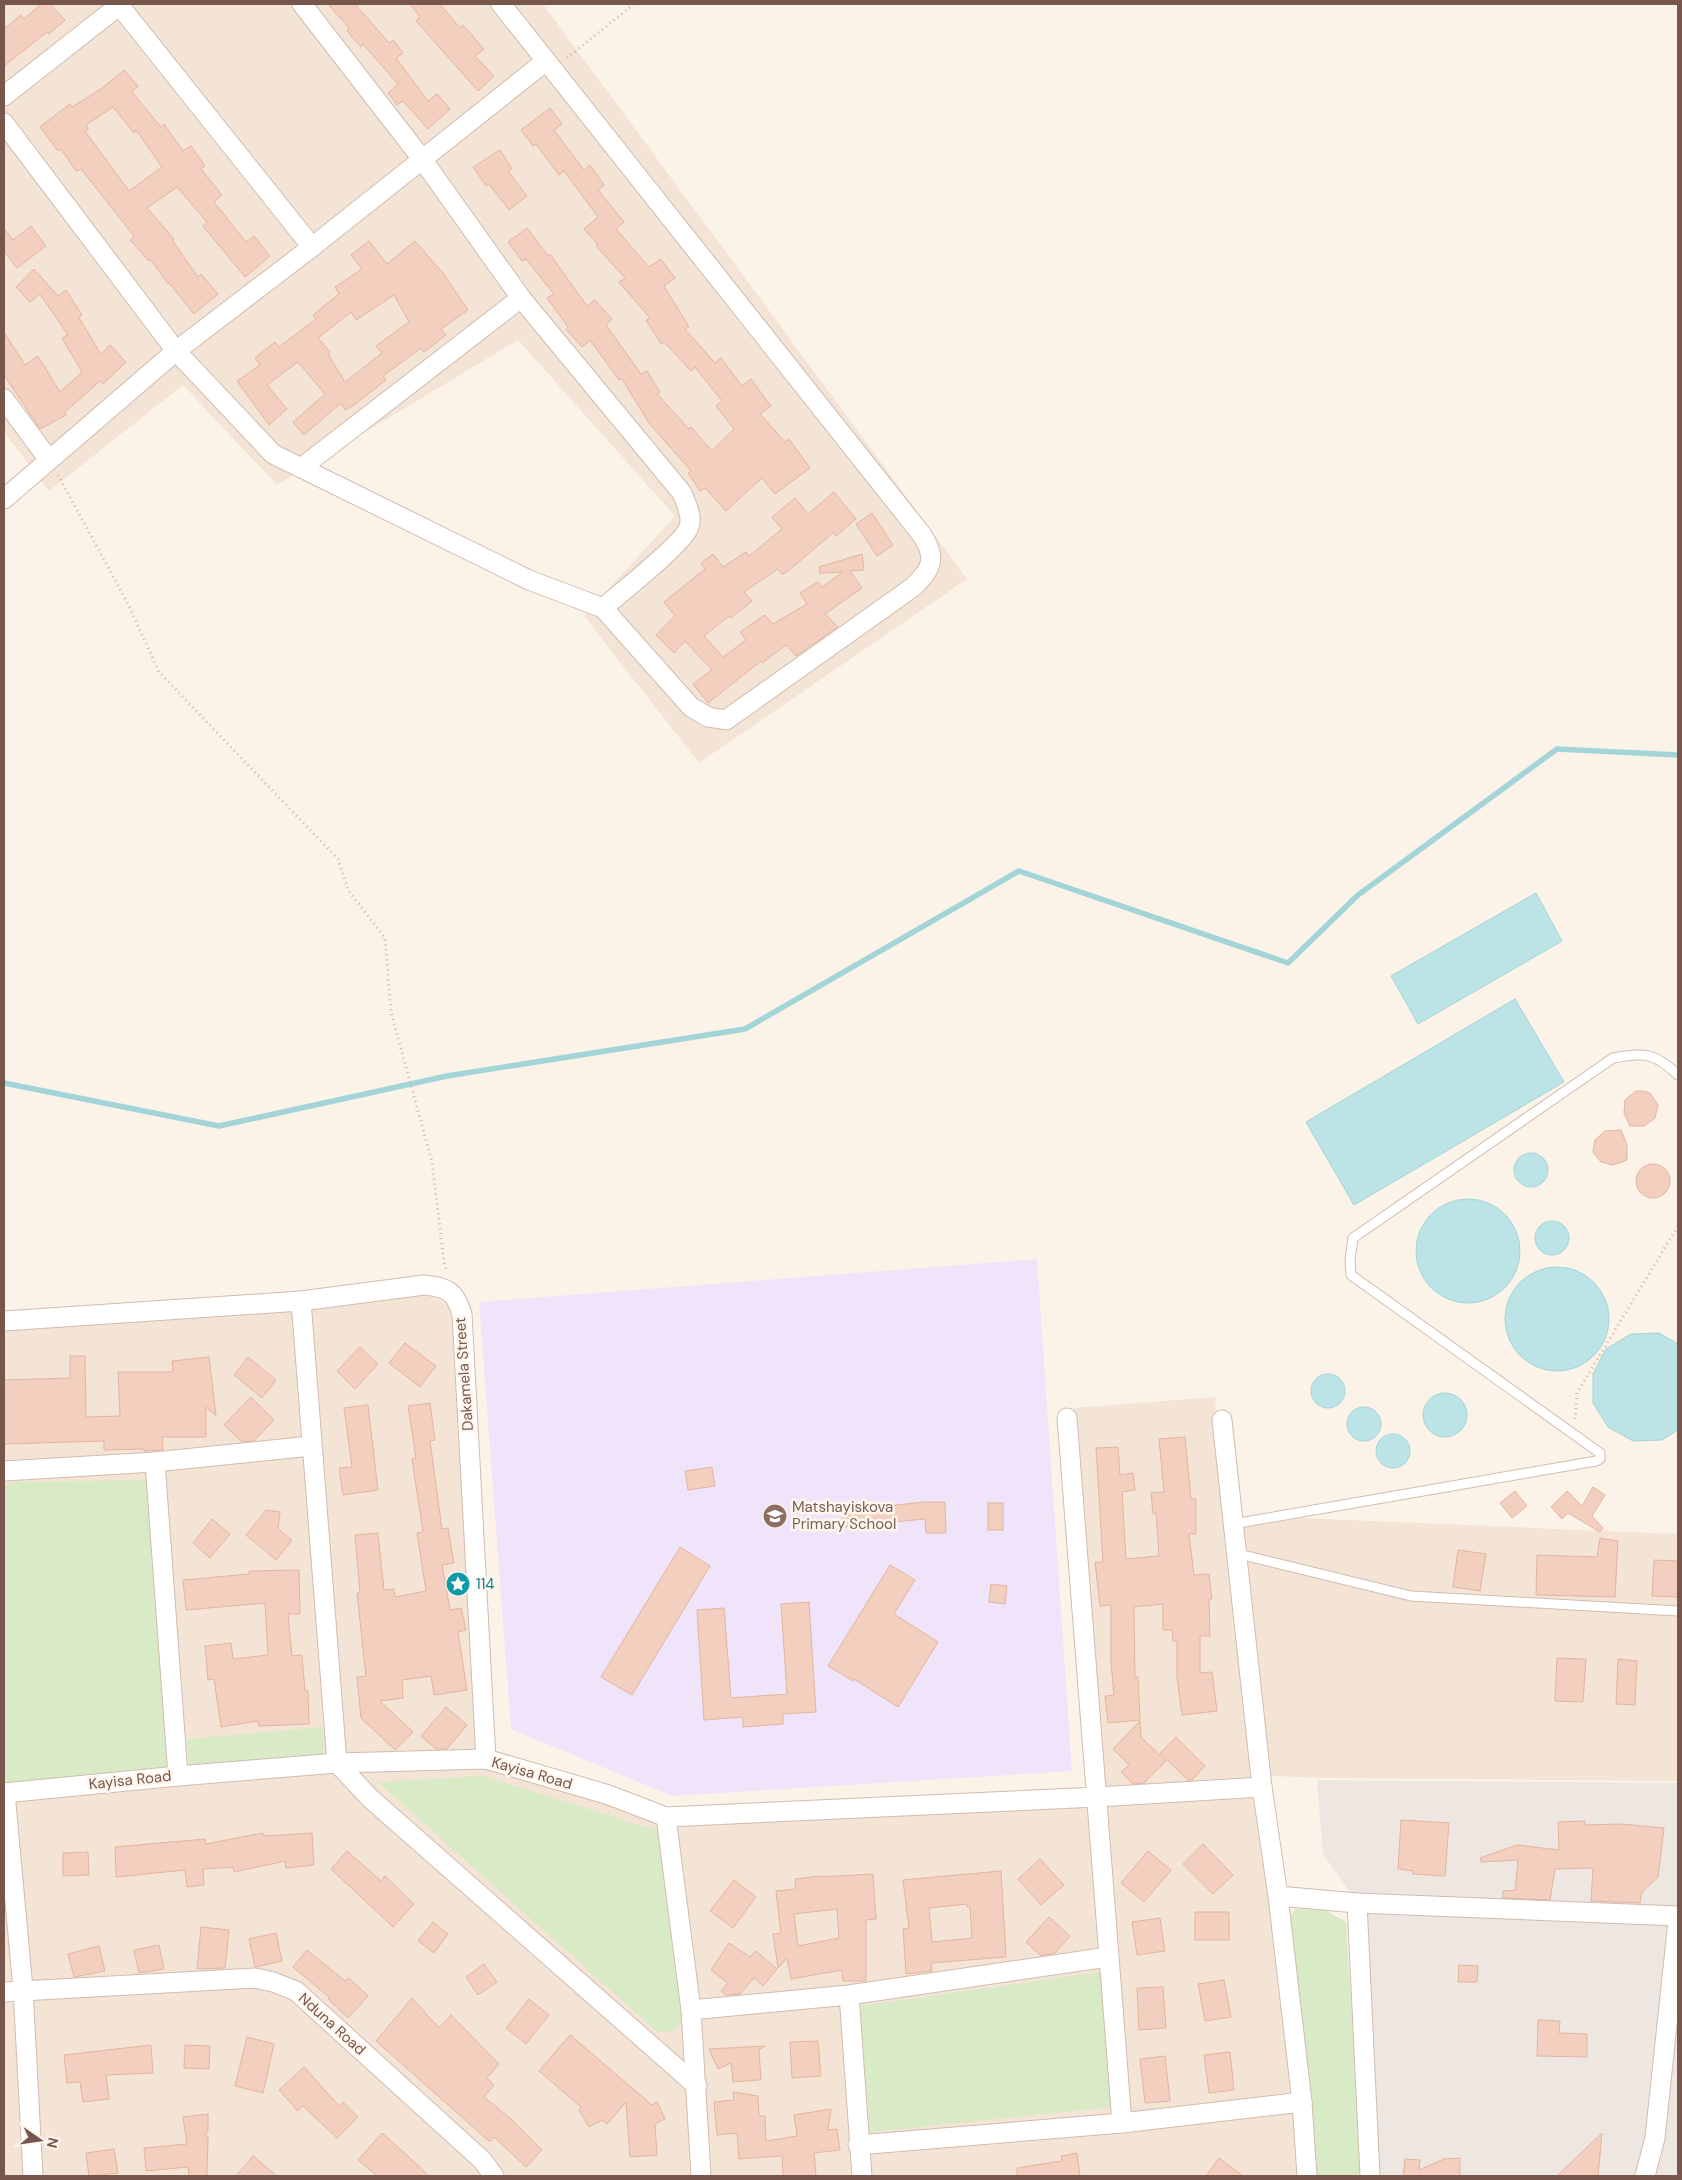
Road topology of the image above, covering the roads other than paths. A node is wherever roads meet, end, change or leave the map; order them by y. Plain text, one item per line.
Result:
1 (120, 4) edge
2 (302, 4) edge
3 (501, 4) edge
4 (549, 65) junction
5 (4, 96) edge
6 (4, 123) edge
7 (422, 159) junction
8 (312, 247) junction
9 (521, 298) junction
10 (176, 351) junction
11 (4, 399) edge
12 (49, 460) junction
13 (301, 468) junction
14 (4, 499) edge
15 (603, 608) junction
16 (1678, 1075) edge
17 (301, 1301) junction
18 (4, 1321) edge
19 (1067, 1418) dead end
20 (1222, 1420) dead end
21 (311, 1446) junction
22 (155, 1462) junction
23 (4, 1471) edge
24 (1233, 1524) junction
25 (1235, 1553) junction
26 (1678, 1611) edge
27 (486, 1759) junction
28 (336, 1763) junction
29 (178, 1776) junction
30 (1262, 1787) junction
31 (4, 1793) edge
32 (1097, 1798) junction
33 (666, 1817) junction
34 (1278, 1896) junction
35 (1357, 1903) junction
36 (1678, 1916) edge
37 (1678, 1920) edge
38 (1108, 1957) junction
39 (23, 1989) junction
40 (4, 1992) edge
41 (849, 1995) junction
42 (691, 2010) junction
43 (697, 2086) junction
44 (1302, 2102) junction
45 (1122, 2123) junction
46 (858, 2145) junction
47 (33, 2176) edge
48 (494, 2176) edge
49 (701, 2176) edge
50 (862, 2176) edge
51 (1307, 2176) edge
52 (1370, 2176) edge
53 (1645, 2176) edge

1 - 5 street
1 - 8 street
2 - 7 street
3 - 4 street
4 - 7 street
4 - 15 street
6 - 10 street
7 - 8 street
7 - 9 street
8 - 10 street
9 - 13 street
9 - 15 street
10 - 12 street
10 - 13 street
11 - 12 street
12 - 14 street
13 - 15 street
16 - 24 lane
17 - 18 street, Dakamela Street
17 - 21 street
17 - 27 street, Dakamela Street
19 - 32 street
20 - 24 street
21 - 22 street
21 - 28 street
22 - 23 street
22 - 29 street
24 - 25 street
25 - 26 lane
25 - 30 street
27 - 28 street, Kayisa Road
27 - 33 street, Kayisa Road
28 - 29 street, Kayisa Road
28 - 43 street
29 - 31 street, Kayisa Road
30 - 32 street
30 - 34 street
31 - 39 street
32 - 33 street
32 - 38 street
33 - 42 street
34 - 35 street
34 - 44 street
35 - 36 street
35 - 52 street
37 - 53 street
38 - 41 street
38 - 45 street
39 - 40 street, Nduna Road
39 - 47 street
39 - 48 street, Nduna Road
41 - 42 street
41 - 46 street
42 - 43 street
43 - 49 street
44 - 45 street
44 - 51 street
45 - 46 street
46 - 50 street

